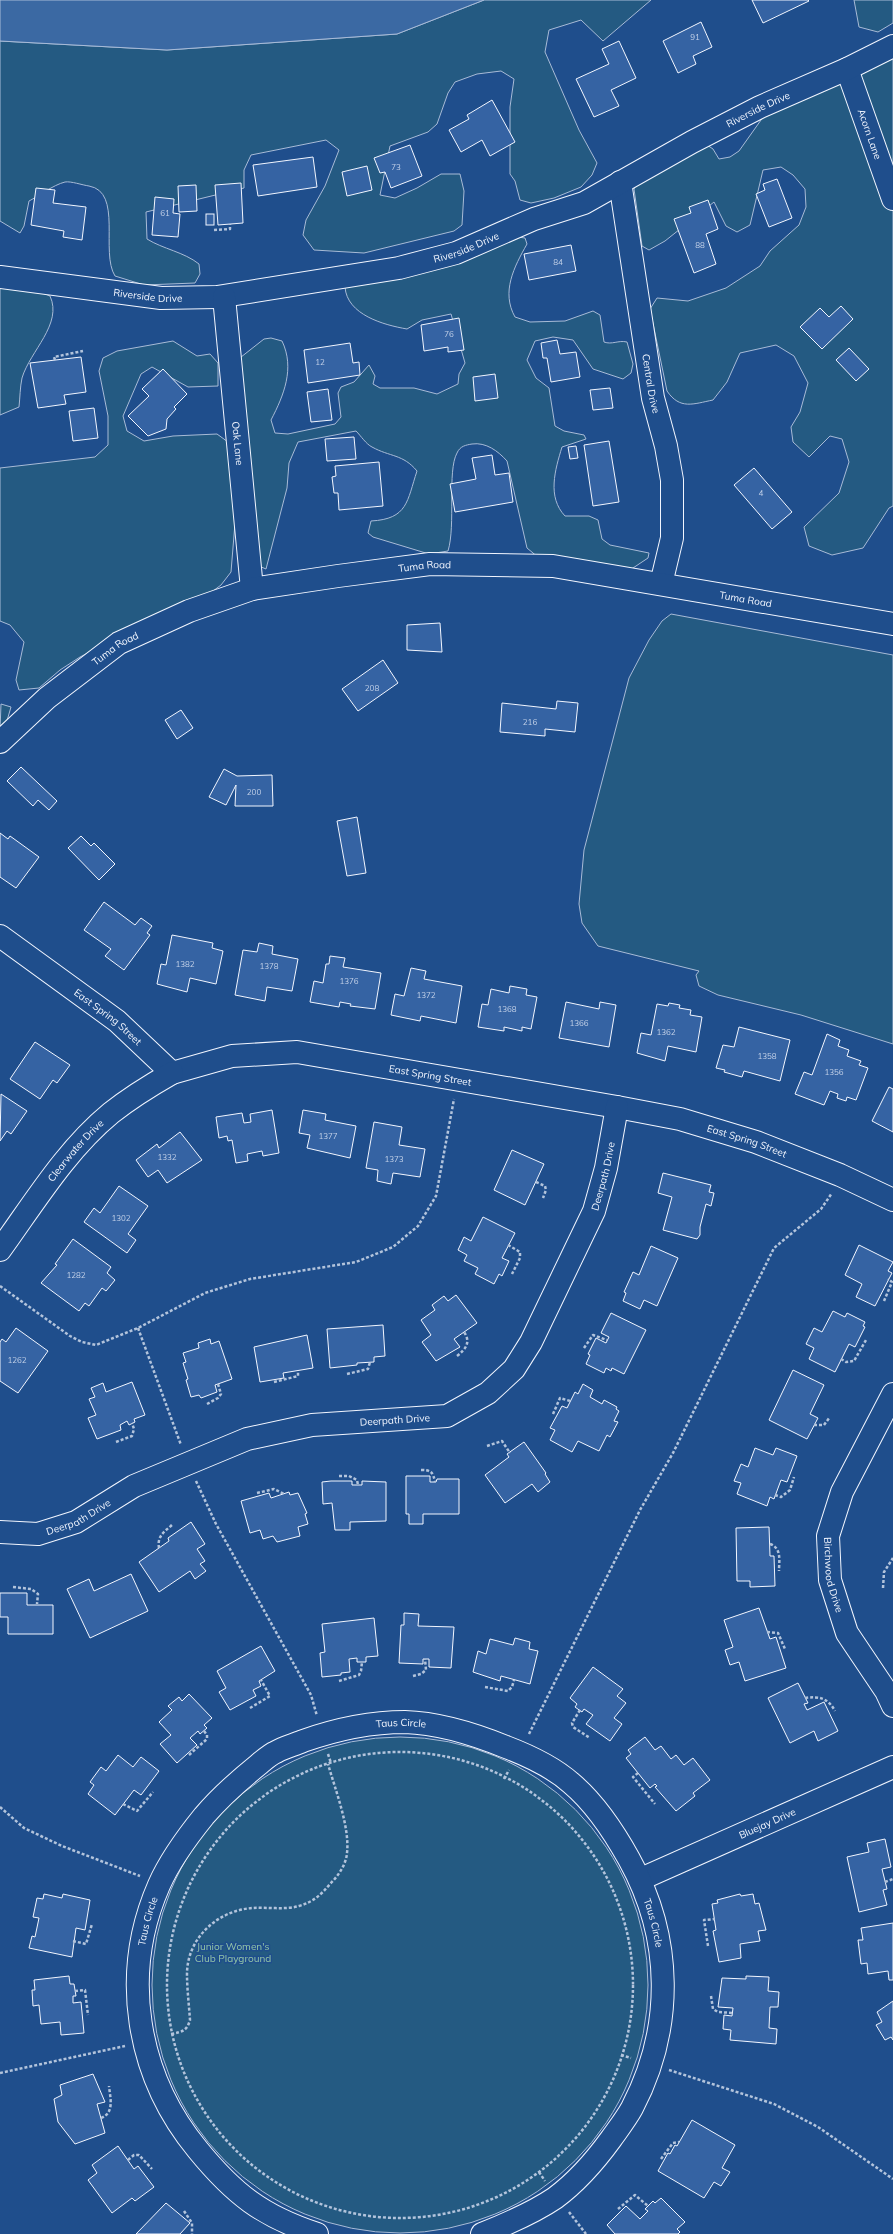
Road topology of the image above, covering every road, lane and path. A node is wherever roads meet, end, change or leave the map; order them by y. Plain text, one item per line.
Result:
1 (893, 46) edge
2 (847, 68) junction
3 (620, 182) junction
4 (893, 199) edge
5 (230, 224) dead end
6 (214, 230) dead end
7 (0, 277) edge
8 (224, 297) junction
9 (83, 351) dead end
10 (55, 360) dead end
11 (661, 584) junction
12 (252, 589) junction
13 (893, 624) edge
14 (0, 742) edge
15 (0, 936) edge
16 (172, 1073) junction
17 (454, 1098) dead end
18 (617, 1108) junction
19 (536, 1182) dead end
20 (834, 1189) dead end
21 (543, 1198) dead end
22 (893, 1200) edge
23 (508, 1245) dead end
24 (0, 1250) edge
25 (512, 1274) dead end
26 (888, 1279) dead end
27 (0, 1286) edge
28 (884, 1301) dead end
29 (138, 1328) junction
30 (464, 1332) dead end
31 (607, 1340) dead end
32 (866, 1340) dead end
33 (584, 1348) dead end
34 (457, 1356) dead end
35 (841, 1359) dead end
36 (370, 1362) dead end
37 (298, 1371) dead end
38 (347, 1374) dead end
39 (274, 1382) dead end
40 (218, 1384) dead end
41 (893, 1394) edge
42 (570, 1402) dead end
43 (207, 1404) dead end
44 (552, 1414) dead end
45 (830, 1417) dead end
46 (132, 1423) dead end
47 (814, 1425) dead end
48 (116, 1442) dead end
49 (486, 1446) dead end
50 (183, 1448) dead end
51 (510, 1453) dead end
52 (421, 1470) dead end
53 (194, 1476) dead end
54 (339, 1476) dead end
55 (794, 1477) dead end
56 (435, 1482) dead end
57 (358, 1485) dead end
58 (257, 1493) dead end
59 (284, 1494) dead end
60 (775, 1495) dead end
61 (172, 1525) dead end
62 (0, 1532) edge
63 (770, 1544) dead end
64 (159, 1548) dead end
65 (893, 1558) edge
66 (779, 1571) dead end
67 (13, 1587) dead end
68 (883, 1588) dead end
69 (37, 1604) dead end
70 (767, 1632) dead end
71 (785, 1649) dead end
72 (425, 1659) dead end
73 (362, 1662) dead end
74 (413, 1676) dead end
75 (261, 1680) dead end
76 (514, 1680) dead end
77 (339, 1681) dead end
78 (485, 1687) dead end
79 (805, 1698) dead end
80 (893, 1706) edge
81 (250, 1708) dead end
82 (580, 1710) dead end
83 (835, 1711) dead end
84 (319, 1721) dead end
85 (204, 1731) dead end
86 (590, 1738) dead end
87 (525, 1740) dead end
88 (189, 1756) dead end
89 (328, 1764) junction
90 (893, 1767) edge
91 (638, 1773) dead end
92 (153, 1792) dead end
93 (123, 1804) dead end
94 (655, 1804) dead end
95 (0, 1807) edge
96 (144, 1878) dead end
97 (641, 1879) junction
98 (893, 1879) edge
99 (885, 1882) dead end
100 (715, 1919) dead end
101 (92, 1924) dead end
102 (73, 1941) dead end
103 (708, 1946) dead end
104 (75, 1991) dead end
105 (711, 1996) dead end
106 (732, 2013) dead end
107 (88, 2015) dead end
108 (171, 2034) junction
109 (128, 2045) dead end
110 (664, 2068) dead end
111 (0, 2074) edge
112 (109, 2086) dead end
113 (101, 2118) dead end
114 (679, 2142) dead end
115 (662, 2159) dead end
116 (128, 2160) dead end
117 (152, 2169) dead end
118 (893, 2179) edge
119 (648, 2206) dead end
120 (566, 2207) dead end
121 (618, 2209) dead end
122 (184, 2211) dead end
123 (279, 2228) edge
124 (192, 2234) edge
125 (317, 2234) edge
126 (482, 2234) edge
127 (586, 2234) edge

1 - 2 street, Riverside Drive
2 - 3 street, Riverside Drive
2 - 4 street, Acorn Lane
3 - 8 street, Riverside Drive
3 - 11 street, Central Drive
5 - 6 path
7 - 8 street, Riverside Drive
8 - 12 street, Oak Lane
9 - 10 path
11 - 12 street, Tuma Road
11 - 13 street, Tuma Road
12 - 14 street, Tuma Road
15 - 16 street, East Spring Street
16 - 18 street, East Spring Street
16 - 24 street, Clearwater Drive
17 - 29 path
18 - 22 street, East Spring Street
18 - 62 street, Deerpath Drive
19 - 21 path
20 - 87 path
23 - 25 path
26 - 28 path
27 - 29 path
29 - 50 path
30 - 34 path
31 - 33 path
32 - 35 path
36 - 38 path
37 - 39 path
40 - 43 path
41 - 80 street, Birchwood Drive
42 - 44 path
45 - 47 path
46 - 48 path
49 - 51 path
52 - 56 path
53 - 84 path
54 - 57 path
55 - 60 path
58 - 59 path
61 - 64 path
63 - 66 path
65 - 68 path
67 - 69 path
70 - 71 path
72 - 74 path
73 - 77 path
75 - 81 path
76 - 78 path
79 - 83 path
82 - 86 path
85 - 88 path
89 - 108 path
89 - 108 path
89 - 108 path
90 - 97 street, Bluejay Drive
91 - 94 path
92 - 93 path
95 - 96 path
97 - 123 street, Taus Circle
97 - 126 street, Taus Circle
98 - 99 path
100 - 103 path
101 - 102 path
104 - 107 path
105 - 106 path
109 - 111 path
110 - 118 path
112 - 113 path
114 - 115 path
116 - 117 path
119 - 121 path
120 - 127 path
122 - 124 path
123 - 125 street, Taus Circle

